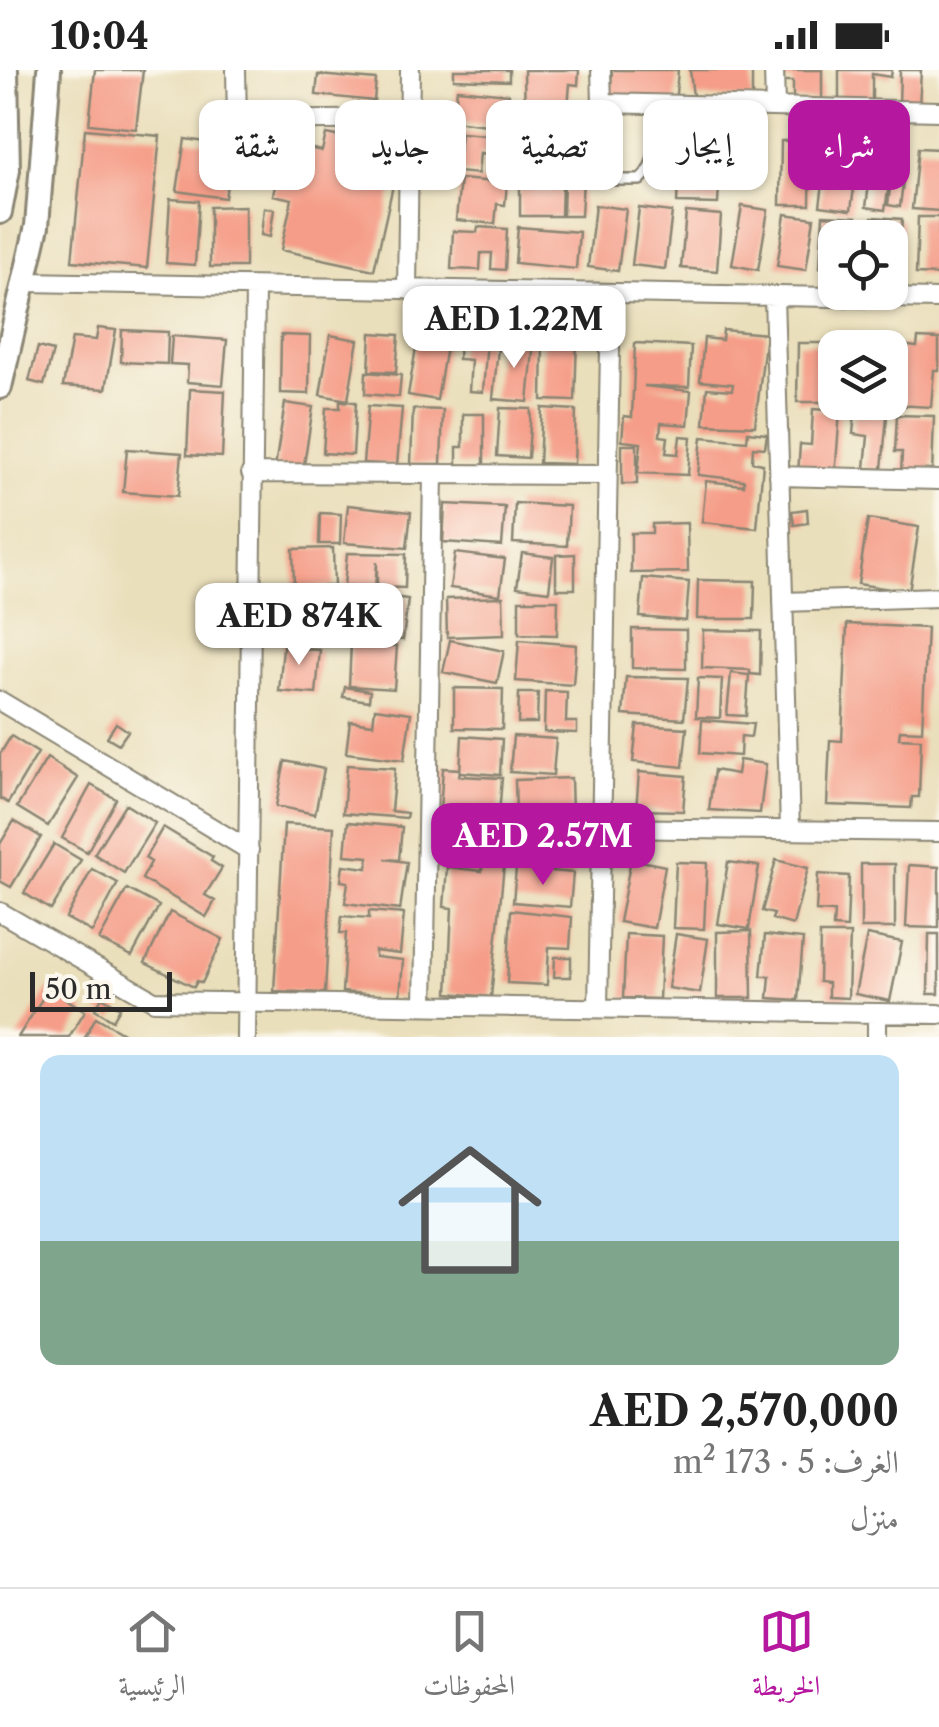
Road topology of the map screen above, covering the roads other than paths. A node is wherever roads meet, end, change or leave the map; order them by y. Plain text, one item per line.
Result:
1 (6, 70) edge
2 (49, 70) edge
3 (236, 70) edge
4 (410, 70) edge
5 (601, 70) edge
6 (774, 70) edge
7 (409, 100) edge
8 (602, 100) edge
9 (768, 107) edge
10 (775, 107) junction
11 (939, 111) edge
12 (335, 120) edge
13 (408, 190) edge
14 (0, 212) edge
15 (25, 282) junction
16 (255, 287) junction
17 (407, 290) junction
18 (611, 293) junction
19 (774, 296) junction
20 (939, 299) edge
21 (0, 387) edge
22 (251, 473) junction
23 (433, 474) junction
24 (607, 474) junction
25 (779, 476) junction
26 (939, 480) edge
27 (939, 597) edge
28 (783, 602) junction
29 (0, 702) edge
30 (599, 828) junction
31 (790, 830) junction
32 (939, 832) edge
33 (249, 850) junction
34 (0, 912) edge
35 (248, 1002) junction
36 (424, 1005) junction
37 (598, 1008) junction
38 (877, 1013) junction
39 (939, 1014) edge
40 (246, 1037) edge
41 (877, 1037) edge

1 - 14 street
2 - 15 street
3 - 12 street
4 - 7 street
5 - 8 street
6 - 10 street
9 - 10 street
10 - 11 street
13 - 17 street
15 - 16 street
15 - 21 street
16 - 17 street
16 - 22 street
17 - 18 street
18 - 19 street
18 - 24 street
19 - 20 street
19 - 25 street
22 - 23 street
22 - 33 street
23 - 24 street
23 - 36 street
24 - 30 street
25 - 26 street
25 - 28 street
27 - 28 street
28 - 31 street
29 - 33 street
30 - 31 street
30 - 37 street
31 - 32 street
33 - 35 street
34 - 35 street
35 - 36 street
35 - 40 street
36 - 37 street
37 - 38 street
38 - 39 street
38 - 41 street

